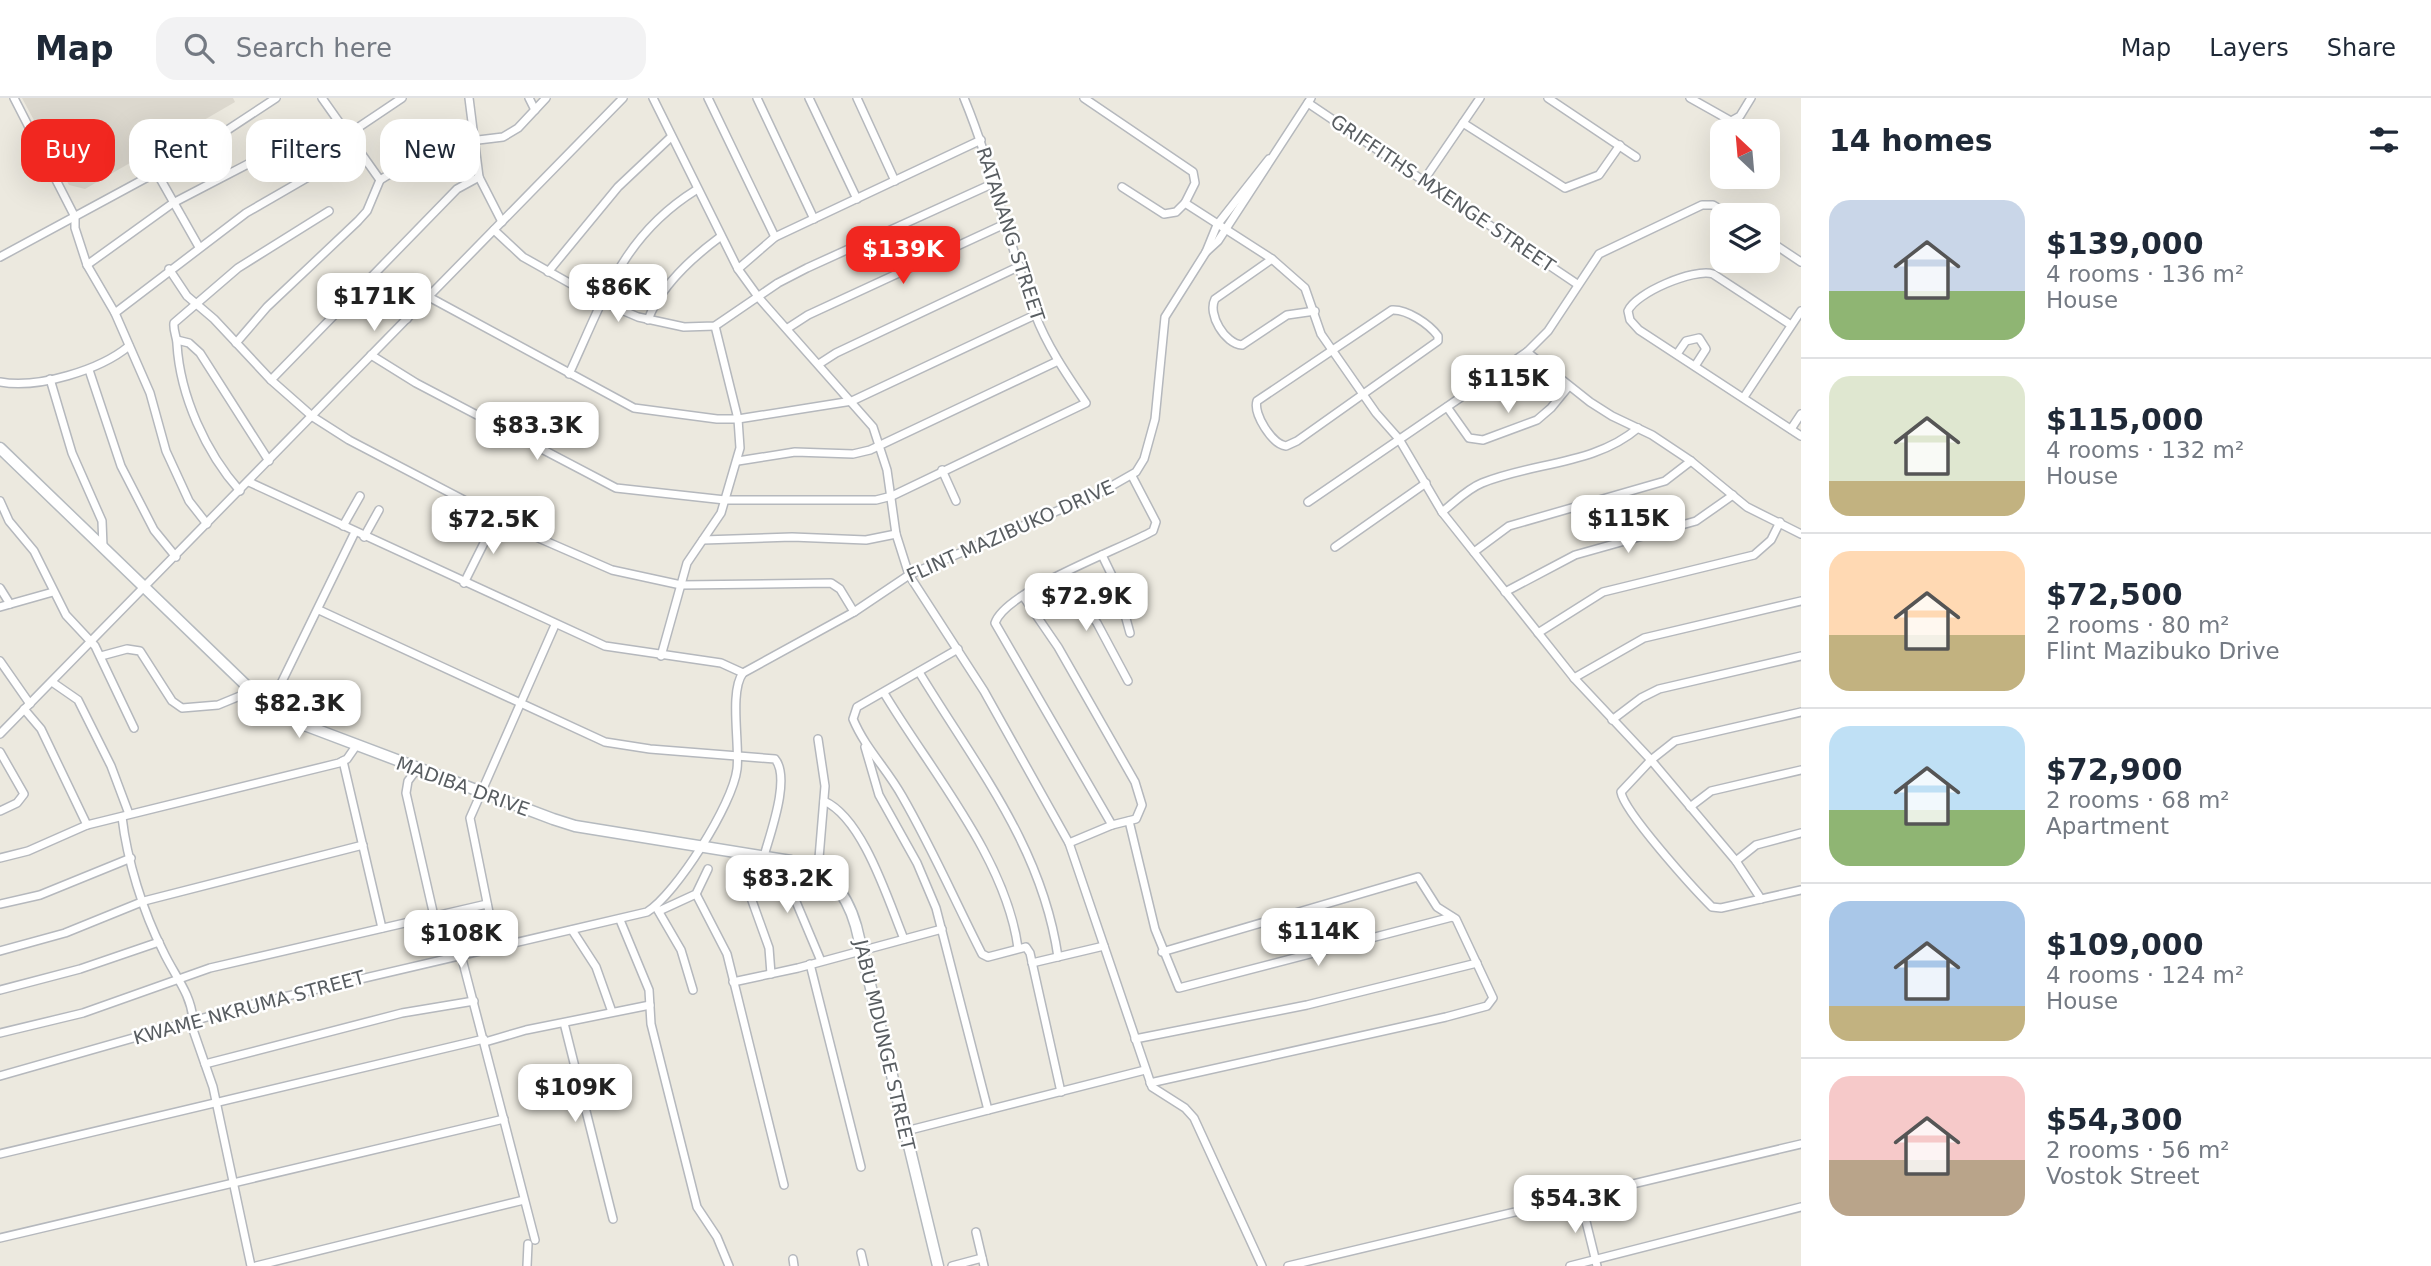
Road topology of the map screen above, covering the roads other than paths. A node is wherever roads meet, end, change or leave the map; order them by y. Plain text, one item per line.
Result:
1 (14, 98) edge
2 (322, 98) edge
3 (402, 98) edge
4 (470, 98) edge
5 (528, 98) edge
6 (547, 98) edge
7 (623, 98) edge
8 (653, 98) edge
9 (708, 98) edge
10 (757, 98) edge
11 (809, 98) edge
12 (857, 98) edge
13 (964, 98) edge
14 (1084, 98) edge
15 (1480, 98) edge
16 (1548, 98) edge
17 (1690, 98) edge
18 (1751, 98) edge
19 (270, 100) edge
20 (1310, 100) edge
21 (535, 110) junction
22 (336, 119) edge
23 (472, 119) edge
24 (366, 122) edge
25 (1463, 123) junction
26 (232, 125) edge
27 (671, 137) junction
28 (480, 140) edge
29 (981, 140) junction
30 (1620, 145) junction
31 (1636, 157) dead end
32 (1269, 159) junction
33 (366, 161) edge
34 (246, 165) edge
35 (480, 179) edge
36 (380, 180) joint
37 (1424, 180) junction
38 (895, 181) junction
39 (140, 182) edge
40 (162, 182) edge
41 (300, 182) edge
42 (470, 182) edge
43 (994, 183) junction
44 (1122, 187) dead end
45 (696, 190) junction
46 (857, 199) junction
47 (173, 203) junction
48 (1185, 203) junction
49 (1710, 205) edge
50 (329, 211) dead end
51 (75, 217) junction
52 (814, 219) junction
53 (502, 222) junction
54 (1007, 223) junction
55 (1217, 225) junction
56 (494, 230) junction
57 (1226, 231) junction
58 (720, 237) junction
59 (775, 237) junction
60 (199, 247) junction
61 (1780, 248) edge
62 (1206, 252) junction
63 (0, 257) edge
64 (1272, 259) junction
65 (1801, 262) edge
66 (87, 265) junction
67 (1020, 266) junction
68 (738, 269) junction
69 (169, 270) junction
70 (548, 272) junction
71 (367, 280) junction
72 (1577, 284) junction
73 (429, 297) junction
74 (759, 298) junction
75 (603, 302) junction
76 (199, 305) junction
77 (1315, 311) junction
78 (1801, 311) edge
79 (115, 313) junction
80 (1035, 315) junction
81 (407, 319) junction
82 (648, 320) junction
83 (1791, 325) junction
84 (715, 326) junction
85 (788, 328) junction
86 (177, 340) junction
87 (236, 343) junction
88 (130, 346) junction
89 (1332, 351) junction
90 (1527, 352) junction
91 (1676, 354) junction
92 (371, 355) junction
93 (1058, 361) junction
94 (819, 364) junction
95 (1695, 366) junction
96 (89, 370) junction
97 (569, 374) junction
98 (50, 379) junction
99 (271, 380) junction
100 (0, 382) edge
101 (1569, 386) junction
102 (1363, 395) junction
103 (1744, 397) junction
104 (852, 401) junction
105 (1447, 407) junction
106 (1801, 414) edge
107 (313, 417) junction
108 (738, 419) junction
109 (1638, 428) junction
110 (1791, 429) junction
111 (1801, 436) edge
112 (1399, 439) junction
113 (880, 446) junction
114 (0, 447) edge
115 (269, 461) junction
116 (737, 461) junction
117 (1691, 461) junction
118 (942, 470) junction
119 (1132, 476) junction
120 (249, 482) junction
121 (1426, 483) junction
122 (240, 491) junction
123 (1733, 495) junction
124 (360, 496) dead end
125 (892, 496) junction
126 (725, 500) junction
127 (0, 501) edge
128 (957, 501) dead end
129 (1308, 502) dead end
130 (379, 510) dead end
131 (1442, 512) junction
132 (497, 517) junction
133 (1780, 522) junction
134 (208, 524) junction
135 (343, 526) junction
136 (355, 532) junction
137 (896, 534) junction
138 (1801, 534) edge
139 (364, 537) junction
140 (703, 540) junction
141 (103, 547) junction
142 (1335, 547) dead end
143 (1474, 552) junction
144 (1102, 555) junction
145 (176, 558) junction
146 (909, 575) junction
147 (1061, 575) junction
148 (464, 583) junction
149 (681, 586) junction
150 (0, 588) edge
151 (146, 588) junction
152 (1505, 592) junction
153 (53, 593) junction
154 (1023, 596) junction
155 (1801, 601) edge
156 (10, 604) junction
157 (0, 607) edge
158 (319, 611) junction
159 (854, 612) junction
160 (555, 625) junction
161 (1130, 633) dead end
162 (1538, 633) junction
163 (91, 642) junction
164 (958, 649) junction
165 (101, 656) junction
166 (661, 656) junction
167 (1801, 656) edge
168 (0, 661) edge
169 (743, 673) junction
170 (919, 673) junction
171 (1574, 678) junction
172 (1128, 681) dead end
173 (52, 682) junction
174 (252, 691) junction
175 (884, 693) junction
176 (521, 703) junction
177 (27, 706) junction
178 (270, 706) junction
179 (1801, 712) edge
180 (1612, 720) junction
181 (134, 728) dead end
182 (0, 734) edge
183 (818, 739) dead end
184 (864, 743) junction
185 (356, 746) junction
186 (0, 752) edge
187 (738, 756) junction
188 (1651, 760) junction
189 (343, 761) junction
190 (416, 769) junction
191 (1801, 770) edge
192 (481, 793) junction
193 (824, 801) junction
194 (1690, 807) junction
195 (0, 811) edge
196 (126, 816) junction
197 (1129, 821) junction
198 (87, 825) junction
199 (1112, 825) junction
200 (1801, 832) edge
201 (1069, 843) junction
202 (363, 845) junction
203 (701, 845) junction
204 (761, 855) junction
205 (0, 858) edge
206 (131, 858) junction
207 (778, 859) junction
208 (1735, 861) junction
209 (708, 869) dead end
210 (818, 870) junction
211 (1801, 890) edge
212 (696, 894) junction
213 (1761, 899) junction
214 (144, 901) junction
215 (0, 904) edge
216 (486, 904) junction
217 (658, 909) junction
218 (434, 916) junction
219 (1452, 917) junction
220 (620, 920) junction
221 (382, 928) junction
222 (942, 929) junction
223 (572, 930) junction
224 (904, 939) junction
225 (159, 942) junction
226 (1104, 946) junction
227 (496, 947) junction
228 (1018, 948) junction
229 (862, 949) junction
230 (0, 950) edge
231 (1162, 952) junction
232 (461, 955) junction
233 (1058, 957) junction
234 (821, 961) junction
235 (1032, 963) junction
236 (1477, 963) junction
237 (810, 964) junction
238 (771, 974) junction
239 (179, 979) junction
240 (733, 982) junction
241 (0, 990) edge
242 (693, 990) dead end
243 (474, 1001) junction
244 (650, 1005) junction
245 (612, 1012) junction
246 (192, 1020) junction
247 (564, 1023) junction
248 (0, 1033) edge
249 (1135, 1039) junction
250 (484, 1040) junction
251 (205, 1064) junction
252 (1145, 1070) junction
253 (0, 1076) edge
254 (1150, 1083) junction
255 (1061, 1092) junction
256 (216, 1102) junction
257 (988, 1110) junction
258 (504, 1119) junction
259 (906, 1131) junction
260 (1801, 1144) edge
261 (0, 1154) edge
262 (861, 1167) dead end
263 (231, 1184) junction
264 (784, 1185) dead end
265 (1580, 1197) junction
266 (524, 1200) junction
267 (1801, 1207) edge
268 (613, 1219) dead end
269 (976, 1232) dead end
270 (0, 1238) edge
271 (861, 1253) dead end
272 (983, 1262) edge
273 (1596, 1263) edge
274 (253, 1266) edge
275 (527, 1266) edge
276 (729, 1266) edge
277 (864, 1266) edge
278 (938, 1266) edge
279 (953, 1266) edge
280 (1262, 1266) edge
281 (1288, 1266) edge
282 (1570, 1266) edge

1 - 51 street
2 - 22 street
3 - 24 street
4 - 23 street
5 - 21 street
6 - 21 street
7 - 53 street
8 - 27 street
9 - 59 street
10 - 52 street
11 - 46 street
12 - 38 street
13 - 29 street, RATANANG STREET
14 - 48 street
15 - 25 street
16 - 30 street
17 - 18 street
19 - 26 street
20 - 32 street, FLINT MAZIBUKO DRIVE
20 - 37 street, GRIFFITHS MXENGE STREET
21 - 28 street
25 - 30 street
25 - 37 street
27 - 45 street
27 - 70 street
29 - 38 street
29 - 43 street, RATANANG STREET
30 - 31 street
32 - 55 street, FLINT MAZIBUKO DRIVE
32 - 57 street, FLINT MAZIBUKO DRIVE
33 - 36 street
34 - 47 street
35 - 53 street
36 - 87 street
37 - 72 street, GRIFFITHS MXENGE STREET
38 - 46 street
39 - 51 street
40 - 47 street
41 - 60 street
42 - 71 street
43 - 54 street, RATANANG STREET
43 - 74 street
44 - 48 street
45 - 58 street
45 - 75 street
46 - 52 street
47 - 60 street
47 - 66 street
48 - 55 street
49 - 72 street
50 - 76 street
51 - 63 street
51 - 66 street
52 - 59 street
53 - 56 street
54 - 67 street, RATANANG STREET
54 - 85 street
55 - 57 street
55 - 62 street, FLINT MAZIBUKO DRIVE
56 - 70 street
56 - 73 street
57 - 62 street, FLINT MAZIBUKO DRIVE
57 - 64 street
58 - 68 street
58 - 82 street
59 - 68 street
60 - 69 street
61 - 65 street
62 - 119 street, FLINT MAZIBUKO DRIVE
64 - 77 street
64 - 77 street
66 - 79 street
67 - 80 street, RATANANG STREET
67 - 94 street
68 - 74 street
69 - 76 street
69 - 79 street
70 - 75 street
71 - 81 street
71 - 99 street
72 - 90 street
73 - 81 street
73 - 97 street
74 - 84 street
74 - 85 street
75 - 82 street
75 - 97 street
76 - 86 street
76 - 87 street
77 - 89 street
78 - 83 street
79 - 88 street
80 - 93 street, RATANANG STREET
80 - 104 street
81 - 92 street
82 - 84 street
83 - 91 street
83 - 103 street
84 - 108 street
85 - 94 street
86 - 115 street
86 - 122 street
87 - 99 street
88 - 96 street
88 - 134 street
89 - 102 street
89 - 102 street
89 - 102 street
90 - 101 street
90 - 105 street
91 - 95 street
91 - 95 street
92 - 107 street
92 - 126 street
93 - 113 street
93 - 118 street, RATANANG STREET
94 - 104 street
95 - 103 street
96 - 98 street
96 - 145 street
97 - 108 street
98 - 100 street
98 - 141 street
99 - 107 street
101 - 105 street
101 - 109 street
102 - 112 street
103 - 110 street
104 - 108 street
104 - 113 street
105 - 112 street
106 - 110 street
107 - 115 street
107 - 132 street
108 - 116 street
109 - 117 street
109 - 131 street
110 - 111 street
112 - 121 street
112 - 129 street
113 - 116 street
113 - 125 street
114 - 141 street, MADIBA DRIVE
115 - 120 street
116 - 126 street
117 - 123 street
117 - 143 street
118 - 125 street
118 - 128 street
119 - 144 street
119 - 146 street, FLINT MAZIBUKO DRIVE
120 - 122 street
120 - 135 street
121 - 131 street
121 - 142 street
122 - 134 street
123 - 133 street
123 - 152 street
124 - 135 street
125 - 126 street
125 - 137 street
126 - 140 street
127 - 153 street
130 - 139 street
131 - 143 street
132 - 148 street
132 - 149 street
133 - 138 street
133 - 162 street
134 - 145 street
135 - 136 street
136 - 139 street
136 - 158 street
137 - 140 street
137 - 146 street
139 - 148 street
140 - 149 street
141 - 151 street, MADIBA DRIVE
143 - 152 street
144 - 147 street
144 - 161 street
145 - 151 street
146 - 159 street, FLINT MAZIBUKO DRIVE
146 - 164 street
147 - 154 street
147 - 172 street
148 - 160 street
149 - 159 street
149 - 166 street
150 - 156 street
151 - 163 street
151 - 174 street, MADIBA DRIVE
152 - 162 street
153 - 156 street
153 - 163 street
154 - 197 street
154 - 199 street
155 - 171 street
156 - 157 street
158 - 176 street
158 - 178 street
159 - 169 street, FLINT MAZIBUKO DRIVE
160 - 166 street
160 - 176 street
162 - 171 street
163 - 165 street
163 - 173 street
164 - 170 street
164 - 201 street
165 - 174 street
165 - 181 street
166 - 169 street
167 - 180 street
168 - 177 street
169 - 187 street
170 - 175 street
170 - 233 street
171 - 180 street
173 - 177 street
173 - 196 street
174 - 178 street, MADIBA DRIVE
175 - 184 street
175 - 228 street
176 - 187 street
176 - 192 street
177 - 182 street
177 - 198 street
178 - 185 street, MADIBA DRIVE
179 - 188 street
180 - 188 street
183 - 193 street
184 - 222 street
184 - 228 street
185 - 189 street
185 - 190 street, MADIBA DRIVE
186 - 195 street
187 - 203 street
187 - 204 street
188 - 194 street
188 - 213 street
189 - 196 street
189 - 202 street
190 - 192 street, MADIBA DRIVE
190 - 218 street
191 - 194 street
192 - 203 street, MADIBA DRIVE
192 - 216 street
193 - 210 street
193 - 224 street
194 - 208 street
196 - 198 street
196 - 206 street
197 - 199 street
197 - 231 street
198 - 205 street
199 - 201 street
200 - 208 street
201 - 226 street
202 - 214 street
202 - 221 street
203 - 204 street, JABU MDUNGE STREET
203 - 217 street
204 - 207 street, JABU MDUNGE STREET
204 - 238 street
206 - 214 street
206 - 215 street
207 - 210 street, JABU MDUNGE STREET
207 - 234 street
208 - 213 street
209 - 212 street
210 - 229 street, JABU MDUNGE STREET
211 - 213 street
212 - 217 street, KWAME NKRUMA STREET
212 - 240 street
214 - 225 street
214 - 230 street
216 - 218 street
216 - 227 street
217 - 220 street, KWAME NKRUMA STREET
217 - 242 street
218 - 221 street
219 - 231 street
219 - 231 street
219 - 236 street
220 - 223 street, KWAME NKRUMA STREET
220 - 244 street
221 - 239 street
222 - 224 street
222 - 257 street
223 - 227 street, KWAME NKRUMA STREET
223 - 245 street
224 - 229 street
225 - 239 street
225 - 241 street
226 - 233 street
226 - 249 street
227 - 232 street, KWAME NKRUMA STREET
228 - 235 street
229 - 234 street
229 - 259 street, JABU MDUNGE STREET
232 - 243 street
232 - 246 street, KWAME NKRUMA STREET
233 - 235 street
234 - 237 street
235 - 255 street
236 - 249 street
236 - 254 street
237 - 238 street
237 - 262 street
238 - 240 street
239 - 246 street
239 - 248 street
240 - 264 street
243 - 250 street
243 - 251 street
244 - 245 street
244 - 276 street
245 - 247 street
246 - 251 street
246 - 253 street, KWAME NKRUMA STREET
247 - 250 street
247 - 268 street
249 - 252 street
250 - 256 street
250 - 258 street
251 - 256 street
252 - 254 street
252 - 255 street
254 - 280 street
255 - 257 street
256 - 261 street
256 - 263 street
257 - 259 street
258 - 263 street
258 - 266 street
259 - 278 street, JABU MDUNGE STREET
260 - 265 street
263 - 270 street
263 - 274 street
265 - 273 street
265 - 281 street
266 - 274 street
266 - 275 street
267 - 273 street
269 - 272 street
271 - 277 street
272 - 279 street
273 - 282 street

